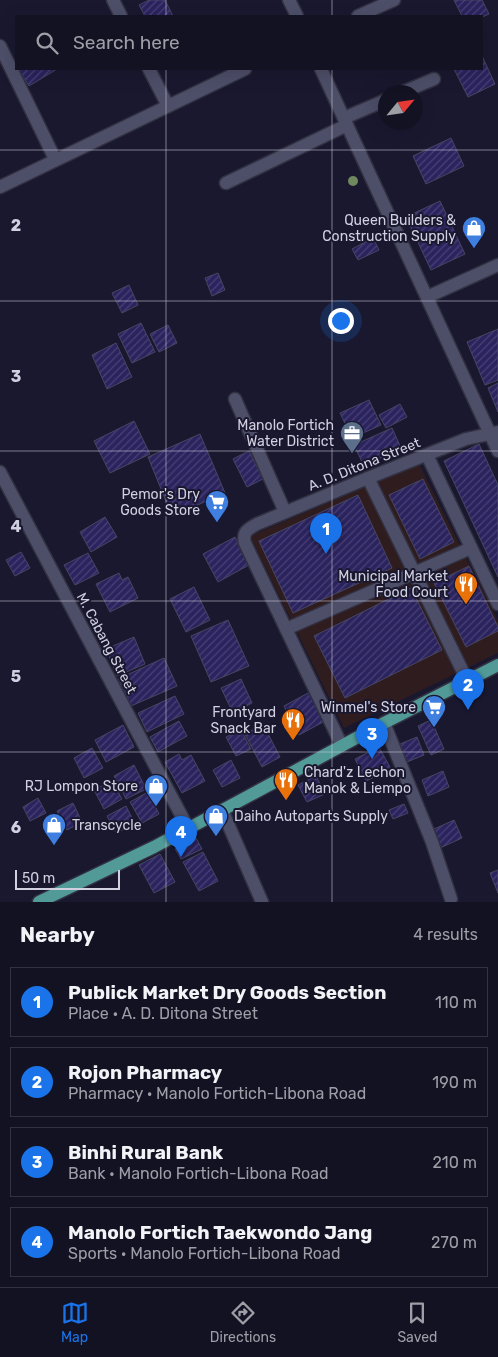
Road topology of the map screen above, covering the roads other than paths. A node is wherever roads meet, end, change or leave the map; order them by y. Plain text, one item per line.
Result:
1 (113, 0) edge
2 (290, 0) edge
3 (394, 0) edge
4 (120, 15) edge
5 (297, 15) edge
6 (360, 15) edge
7 (0, 46) edge
8 (4, 63) edge
9 (150, 70) edge
10 (243, 70) edge
11 (321, 70) edge
12 (434, 79) dead end
13 (420, 85) edge
14 (378, 104) edge
15 (168, 106) junction
16 (346, 121) junction
17 (55, 160) junction
18 (226, 183) dead end
19 (0, 187) edge
20 (498, 265) edge
21 (427, 296) junction
22 (235, 399) dead end
23 (494, 433) edge
24 (498, 451) edge
25 (427, 455) junction
26 (0, 472) edge
27 (368, 478) junction
28 (285, 512) junction
29 (471, 548) junction
30 (414, 573) junction
31 (498, 604) edge
32 (286, 629) junction
33 (498, 665) edge
34 (467, 680) junction
35 (384, 723) junction
36 (342, 746) junction
37 (222, 810) junction
38 (188, 828) junction
39 (451, 899) dead end
40 (39, 902) edge
41 (262, 902) edge

1 - 4 street
2 - 5 street
3 - 6 street
7 - 8 street
8 - 17 street
9 - 15 street
10 - 15 street
11 - 16 street
12 - 13 street
14 - 16 street
15 - 17 street
16 - 18 street
16 - 21 street
17 - 19 street
20 - 21 street
21 - 23 street
22 - 28 street
23 - 24 street
23 - 25 street, A. D. Ditona Street
25 - 27 street, A. D. Ditona Street
25 - 29 street
26 - 38 street, M. Cabang Street
27 - 28 street, A. D. Ditona Street
27 - 30 street
28 - 32 street, A. D. Ditona Street
29 - 30 street
29 - 31 street
30 - 32 street
30 - 34 street
32 - 36 street
33 - 34 main road
34 - 35 main road
35 - 36 main road
35 - 39 street
36 - 37 main road
37 - 38 main road
37 - 41 street
38 - 40 main road

